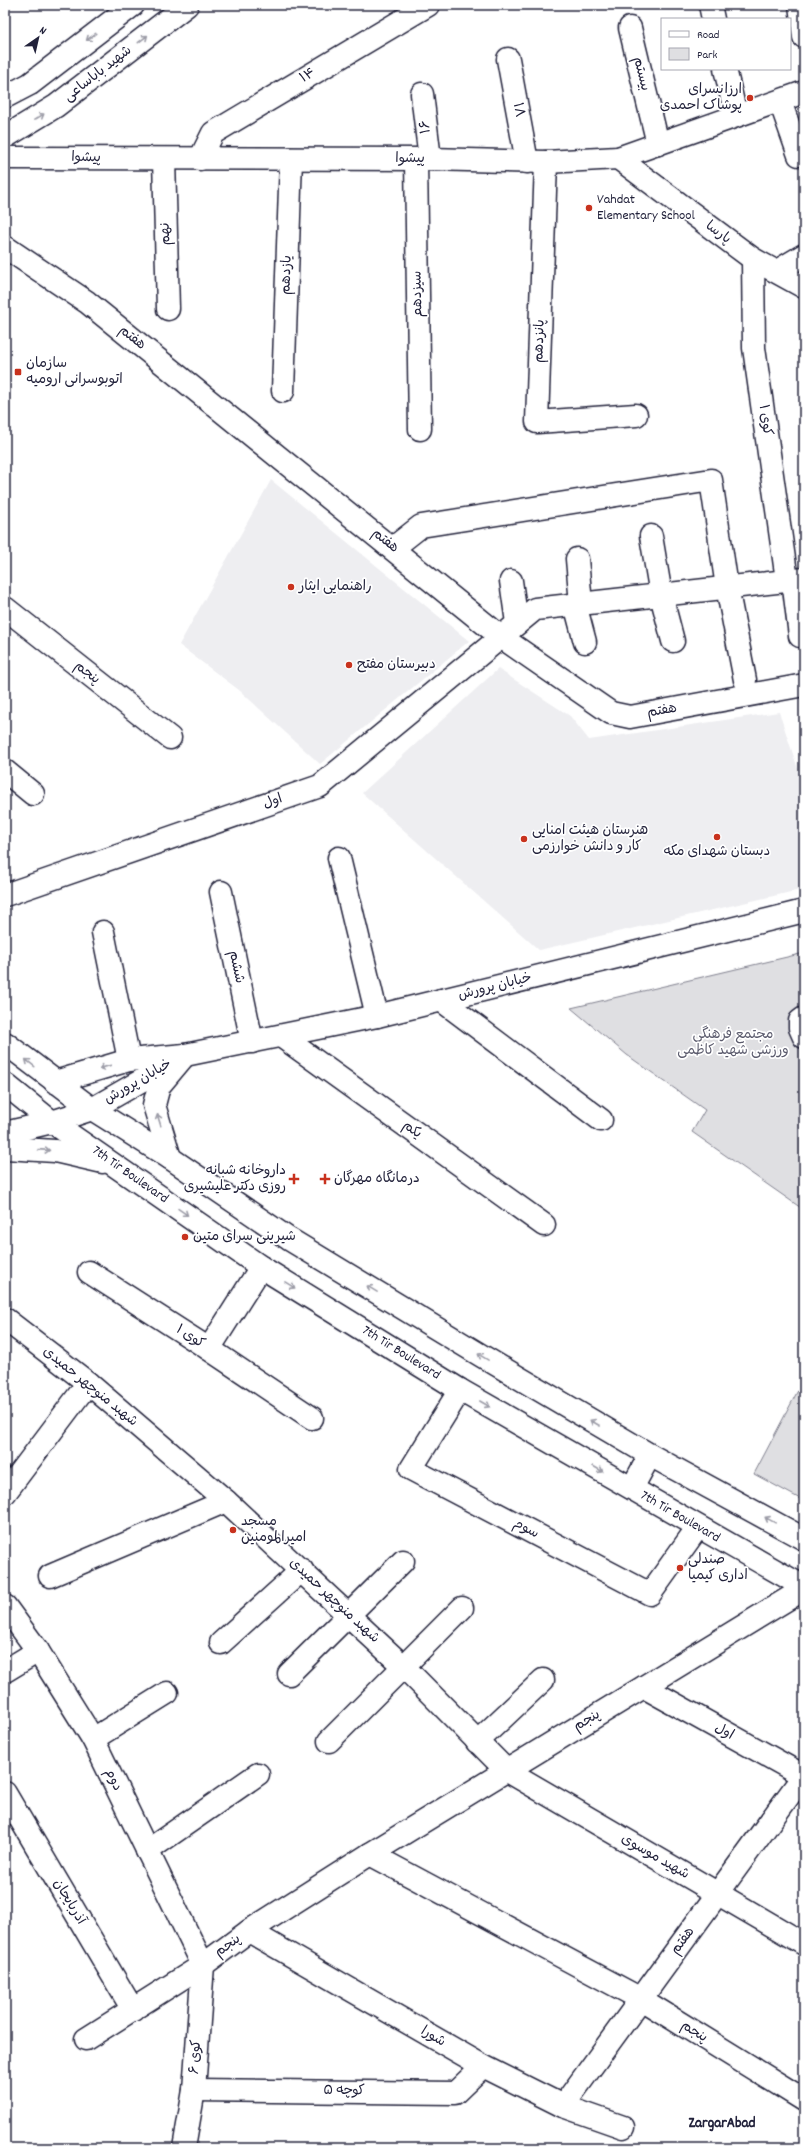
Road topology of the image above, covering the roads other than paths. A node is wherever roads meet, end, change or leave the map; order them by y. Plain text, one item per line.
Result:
1 (133, 5) edge
2 (187, 5) edge
3 (428, 5) edge
4 (710, 5) edge
5 (800, 5) edge
6 (713, 18) edge
7 (630, 28) dead end
8 (804, 37) edge
9 (508, 59) dead end
10 (725, 70) edge
11 (804, 92) edge
12 (422, 94) dead end
13 (5, 97) edge
14 (780, 100) junction
15 (736, 115) junction
16 (5, 137) edge
17 (658, 144) junction
18 (799, 155) dead end
19 (5, 158) edge
20 (618, 158) junction
21 (164, 159) junction
22 (200, 159) junction
23 (291, 159) junction
24 (423, 160) junction
25 (536, 162) junction
26 (5, 247) edge
27 (804, 255) edge
28 (753, 259) junction
29 (777, 271) junction
30 (804, 287) edge
31 (168, 309) dead end
32 (283, 391) dead end
33 (636, 414) dead end
34 (420, 429) dead end
35 (650, 536) dead end
36 (393, 548) junction
37 (577, 558) dead end
38 (795, 580) edge
39 (510, 581) dead end
40 (727, 587) junction
41 (661, 595) junction
42 (578, 604) junction
43 (5, 608) edge
44 (517, 623) junction
45 (800, 636) dead end
46 (501, 637) junction
47 (673, 641) dead end
48 (585, 642) dead end
49 (745, 680) dead end
50 (804, 685) edge
51 (170, 738) dead end
52 (5, 771) edge
53 (33, 794) dead end
54 (339, 858) dead end
55 (221, 892) dead end
56 (5, 895) edge
57 (804, 911) edge
58 (103, 932) dead end
59 (441, 1000) junction
60 (377, 1016) junction
61 (804, 1018) edge
62 (281, 1036) junction
63 (804, 1037) edge
64 (252, 1042) junction
65 (5, 1043) edge
66 (185, 1055) junction
67 (129, 1060) junction
68 (55, 1082) junction
69 (8, 1090) edge
70 (92, 1108) junction
71 (601, 1120) dead end
72 (52, 1122) junction
73 (5, 1133) edge
74 (5, 1148) edge
75 (170, 1158) junction
76 (116, 1165) junction
77 (544, 1225) dead end
78 (262, 1267) junction
79 (89, 1272) dead end
80 (5, 1319) edge
81 (209, 1349) junction
82 (88, 1383) junction
83 (460, 1390) junction
84 (312, 1418) dead end
85 (650, 1455) junction
86 (632, 1488) junction
87 (5, 1493) edge
88 (226, 1501) junction
89 (698, 1527) junction
90 (804, 1539) edge
91 (403, 1561) dead end
92 (302, 1570) junction
93 (50, 1576) dead end
94 (804, 1588) edge
95 (5, 1606) edge
96 (462, 1608) dead end
97 (348, 1614) junction
98 (221, 1643) dead end
99 (38, 1651) junction
100 (404, 1667) junction
101 (5, 1671) edge
102 (288, 1674) dead end
103 (543, 1680) dead end
104 (644, 1687) junction
105 (167, 1693) dead end
106 (92, 1739) junction
107 (328, 1741) dead end
108 (477, 1742) junction
109 (506, 1770) junction
110 (258, 1774) dead end
111 (804, 1776) edge
112 (5, 1793) edge
113 (148, 1851) junction
114 (370, 1854) junction
115 (718, 1894) junction
116 (249, 1931) junction
117 (804, 1944) edge
118 (203, 1965) junction
119 (641, 1999) junction
120 (133, 2010) junction
121 (86, 2039) dead end
122 (483, 2066) junction
123 (194, 2090) junction
124 (804, 2100) edge
125 (563, 2106) junction
126 (623, 2127) dead end
127 (184, 2148) edge

1 -> 13 street
16 -> 2 street, شهید باباساعی
3 - 22 street, ۱۴
4 - 6 street
5 - 8 street
7 - 17 street, بیستم
9 - 25 street, ۱۸
10 - 15 street
11 - 14 street, پیشوا
12 - 24 street, ۱۶
14 - 15 street, پیشوا
14 - 18 street
15 - 17 street, پیشوا
17 - 20 street, پیشوا
19 - 21 street, پیشوا
20 - 25 street, پیشوا
20 - 28 street, پارسا
21 - 22 street, پیشوا
21 - 31 street, نهم
22 - 23 street, پیشوا
23 - 24 street, پیشوا
23 - 32 street, یازدهم
24 - 25 street, پیشوا
24 - 34 street, سیزدهم
25 - 33 street, پانزدهم
26 - 36 street, هفتم
27 - 29 street
28 - 29 street, پارسا
28 - 38 street, کوی ۱
29 - 30 street, پارسا
35 - 41 street
36 - 40 street
36 - 46 street, هفتم
37 - 42 street
38 - 40 street, اول
38 - 45 street, کوی ۱
39 - 44 street
40 - 41 street, اول
40 - 49 street
41 - 42 street, اول
41 - 47 street
42 - 44 street, اول
42 - 48 street
43 - 51 street, پنجم
44 - 46 street, اول
46 - 50 street, هفتم
46 - 56 street, اول
52 - 53 street
54 - 60 street
55 - 64 street, ششم
57 - 59 street, خیابان پرورش
58 - 67 street
59 - 60 street, خیابان پرورش
59 - 71 street
60 - 62 street, خیابان پرورش
61 - 63 street
62 - 64 street, خیابان پرورش
62 - 77 street, یکم
64 - 66 street, خیابان پرورش
68 -> 65 street
66 - 67 street, خیابان پرورش
66 - 70 street, خیابان پرورش
75 -> 66 street
67 -> 68 street, خیابان پرورش
68 - 69 street, خیابان پرورش
68 - 70 street
69 - 72 street, 7th Tir Boulevard
70 - 72 street, خیابان پرورش
70 - 75 street
72 - 73 street, خیابان پرورش
72 - 76 street, 7th Tir Boulevard
74 -> 76 street
85 -> 75 street
76 -> 78 street, 7th Tir Boulevard
78 - 81 street, کوی ۱
78 -> 83 street, 7th Tir Boulevard
79 - 81 street, کوی ۱
80 - 82 street, شهبد منوچهر حمیدی
81 - 84 street
82 - 87 street
82 - 88 street, شهبد منوچهر حمیدی
83 -> 86 street, 7th Tir Boulevard
83 - 89 street, سوم
85 - 86 street
90 -> 85 street
86 - 89 street, 7th Tir Boulevard
88 - 92 street, شهبد منوچهر حمیدی
88 - 93 street
89 - 94 street, 7th Tir Boulevard
91 - 97 street
92 - 97 street, شهبد منوچهر حمیدی
92 - 98 street
94 - 104 street, پنجم
95 - 99 street, دوم
96 - 100 street
97 - 100 street, شهبد منوچهر حمیدی
97 - 102 street
99 - 101 street
99 - 106 street, دوم
100 - 107 street
100 - 108 street, شهبد منوچهر حمیدی
103 - 108 street
104 - 109 street, پنجم
104 - 111 street, اول
105 - 106 street
106 - 113 street, دوم
108 - 109 street, شهبد منوچهر حمیدی
109 - 114 street, پنجم
109 - 115 street, شهید موسوی
110 - 113 street
111 - 115 street, هفتم
112 - 120 street, آذربایجان
113 - 118 street, دوم
114 - 116 street, پنجم
114 - 119 street, پنجم
115 - 117 street, شهید موسوی
115 - 119 street, هفتم
116 - 118 street, پنجم
116 - 122 street, شورا
118 - 120 street, پنجم
118 - 123 street, کوی ۶
119 - 124 street, پنجم
119 - 125 street, هفتم
120 - 121 street, پنجم
122 - 123 street, کوچه ۵
122 - 125 street, شورا
123 - 127 street, کوی ۶
125 - 126 street, شورا

